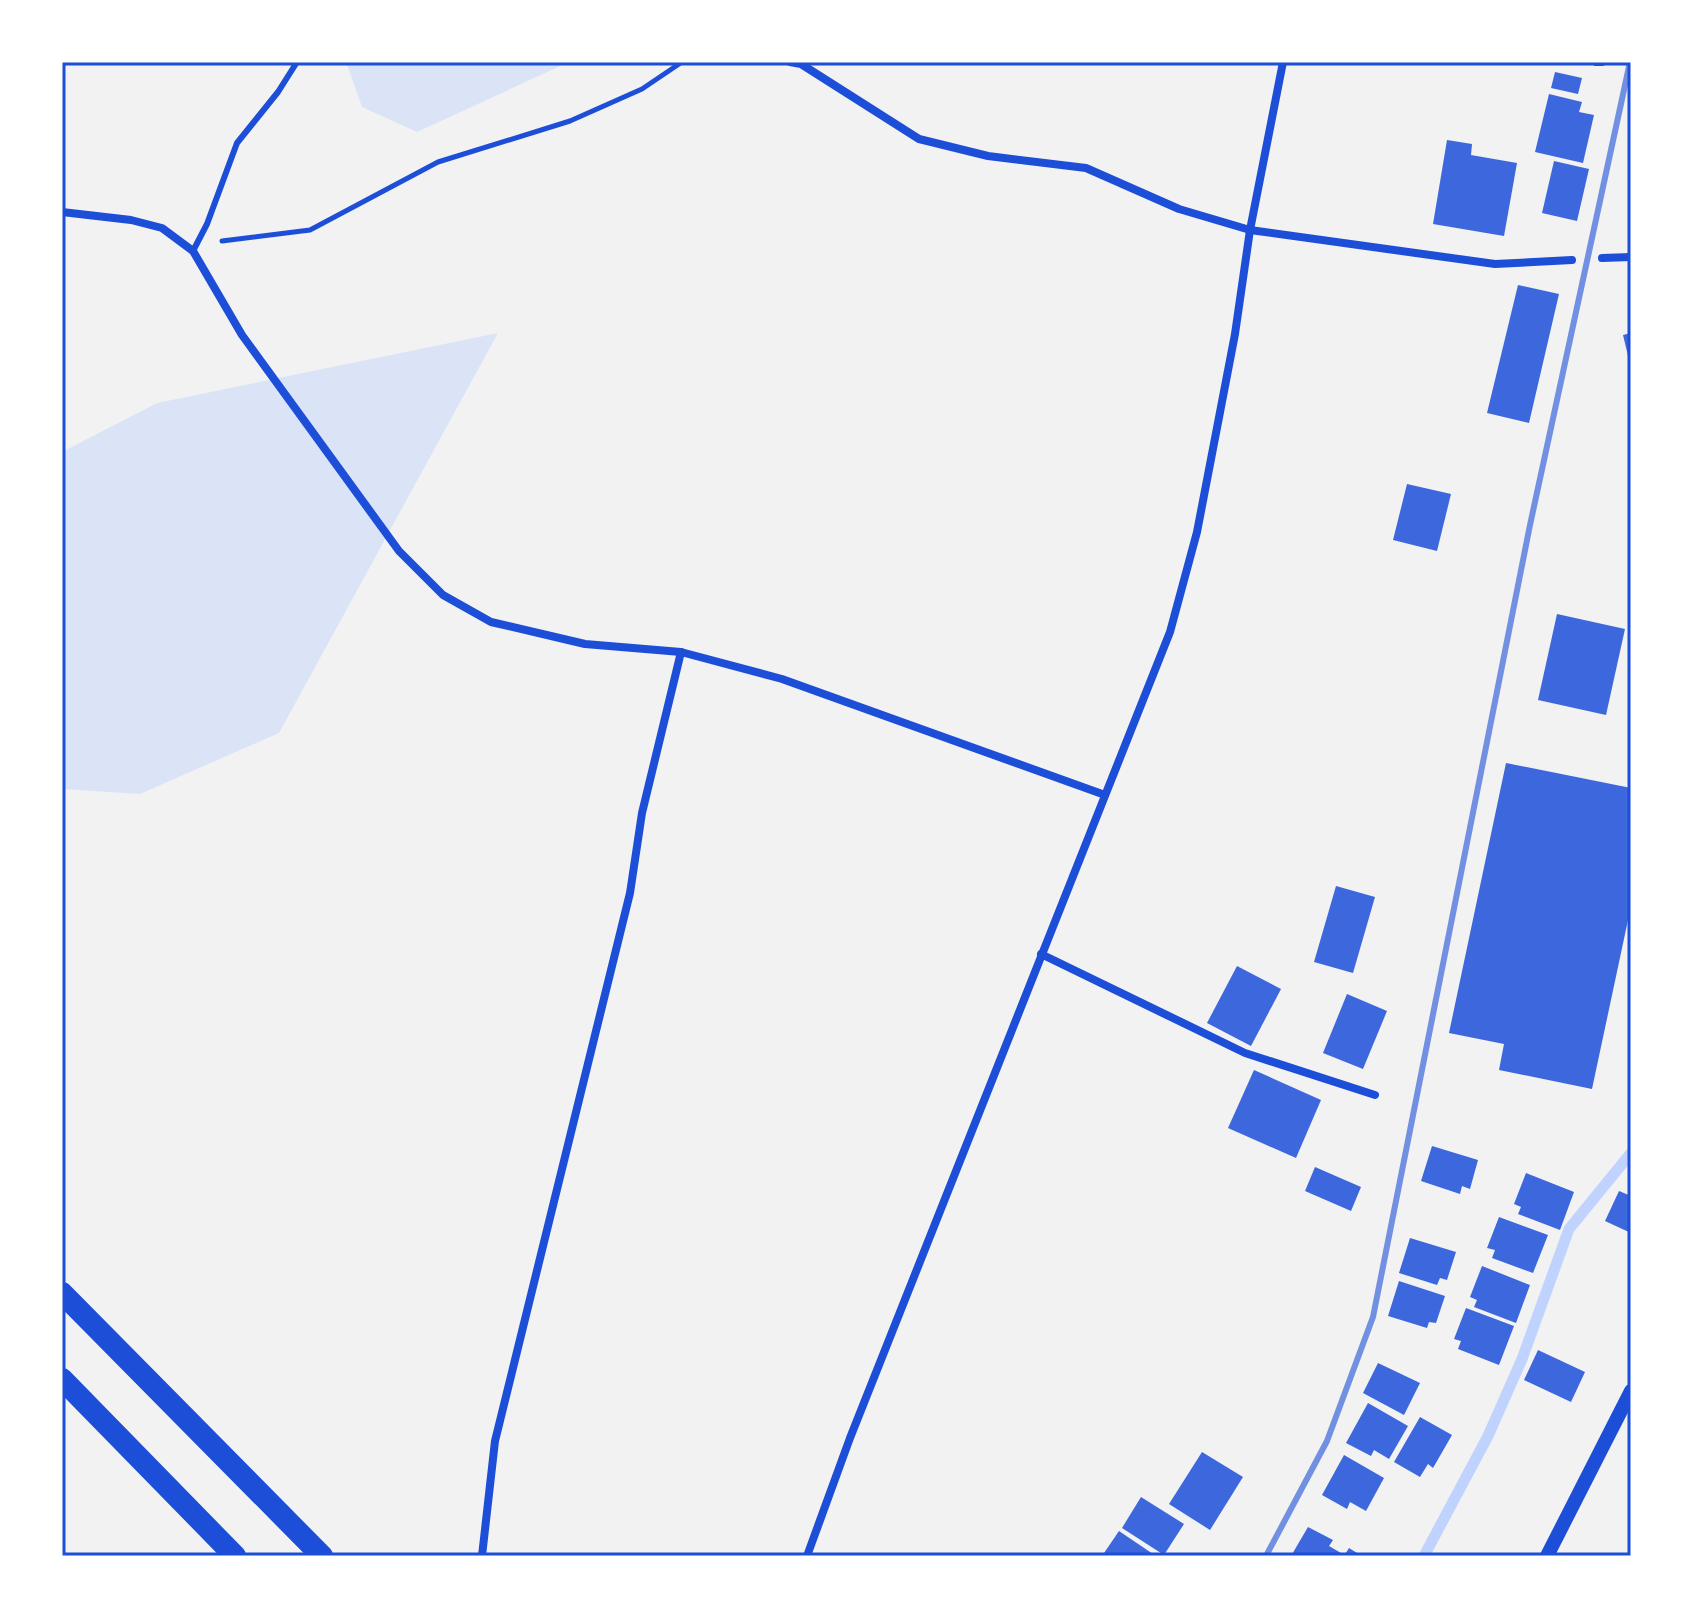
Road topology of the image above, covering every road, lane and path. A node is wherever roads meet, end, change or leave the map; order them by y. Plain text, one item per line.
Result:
1 (297, 62) edge
2 (682, 62) edge
3 (790, 62) edge
4 (1283, 62) edge
5 (1596, 62) edge
6 (1602, 62) edge
7 (62, 212) edge
8 (1250, 230) junction
9 (193, 251) junction
10 (1631, 257) edge
11 (1602, 258) dead end
12 (1572, 260) dead end
13 (681, 652) junction
14 (1105, 795) junction
15 (1041, 954) junction
16 (1375, 1095) dead end
17 (69, 1300) edge
18 (62, 1379) edge
19 (1631, 1391) edge
20 (235, 1556) edge
21 (322, 1556) edge
22 (482, 1556) edge
23 (807, 1556) edge
24 (1547, 1556) edge

1 - 9 lane
2 - 9 path
3 - 8 street
4 - 8 street
5 - 6 street
7 - 9 street
8 - 12 street
8 - 14 street
9 - 13 street
10 - 11 street
13 - 14 street
13 - 22 street
14 - 15 street
15 - 16 street
15 - 23 street
17 - 21 highway
18 - 20 highway
19 - 24 street

